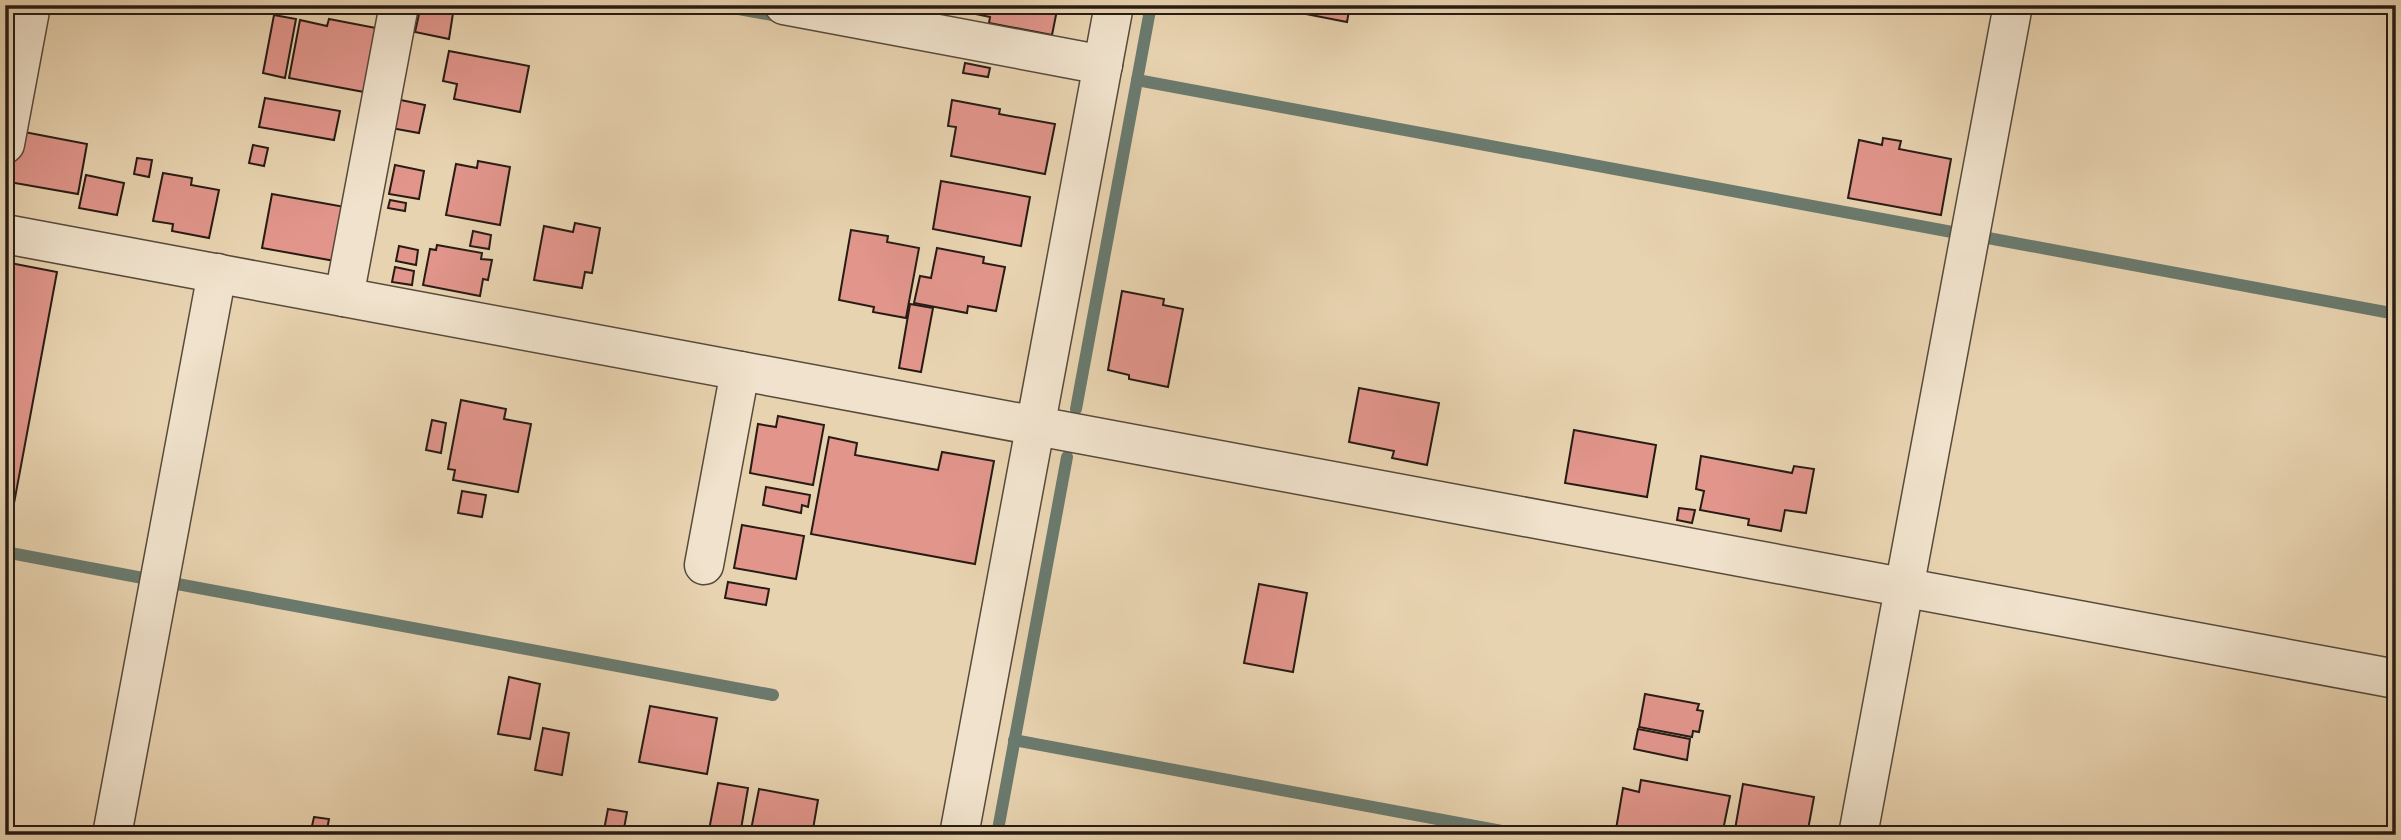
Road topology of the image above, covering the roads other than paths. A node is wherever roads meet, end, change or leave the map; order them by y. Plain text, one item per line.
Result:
1 (31, 5) edge
2 (399, 5) edge
3 (784, 5) edge
4 (1114, 5) edge
5 (2013, 5) edge
6 (1103, 65) junction
7 (5, 144) edge
8 (5, 234) edge
9 (217, 274) junction
10 (344, 298) junction
11 (740, 371) junction
12 (1036, 426) junction
13 (704, 565) dead end
14 (1905, 588) junction
15 (2396, 679) edge
16 (112, 835) edge
17 (959, 835) edge
18 (1858, 835) edge

1 - 7 street
2 - 10 street
3 - 6 street
4 - 6 street
5 - 14 street
6 - 12 street
8 - 9 street
9 - 10 street
9 - 16 street
10 - 11 street
11 - 12 street
11 - 13 street
12 - 14 street
12 - 17 street
14 - 15 street
14 - 18 street

